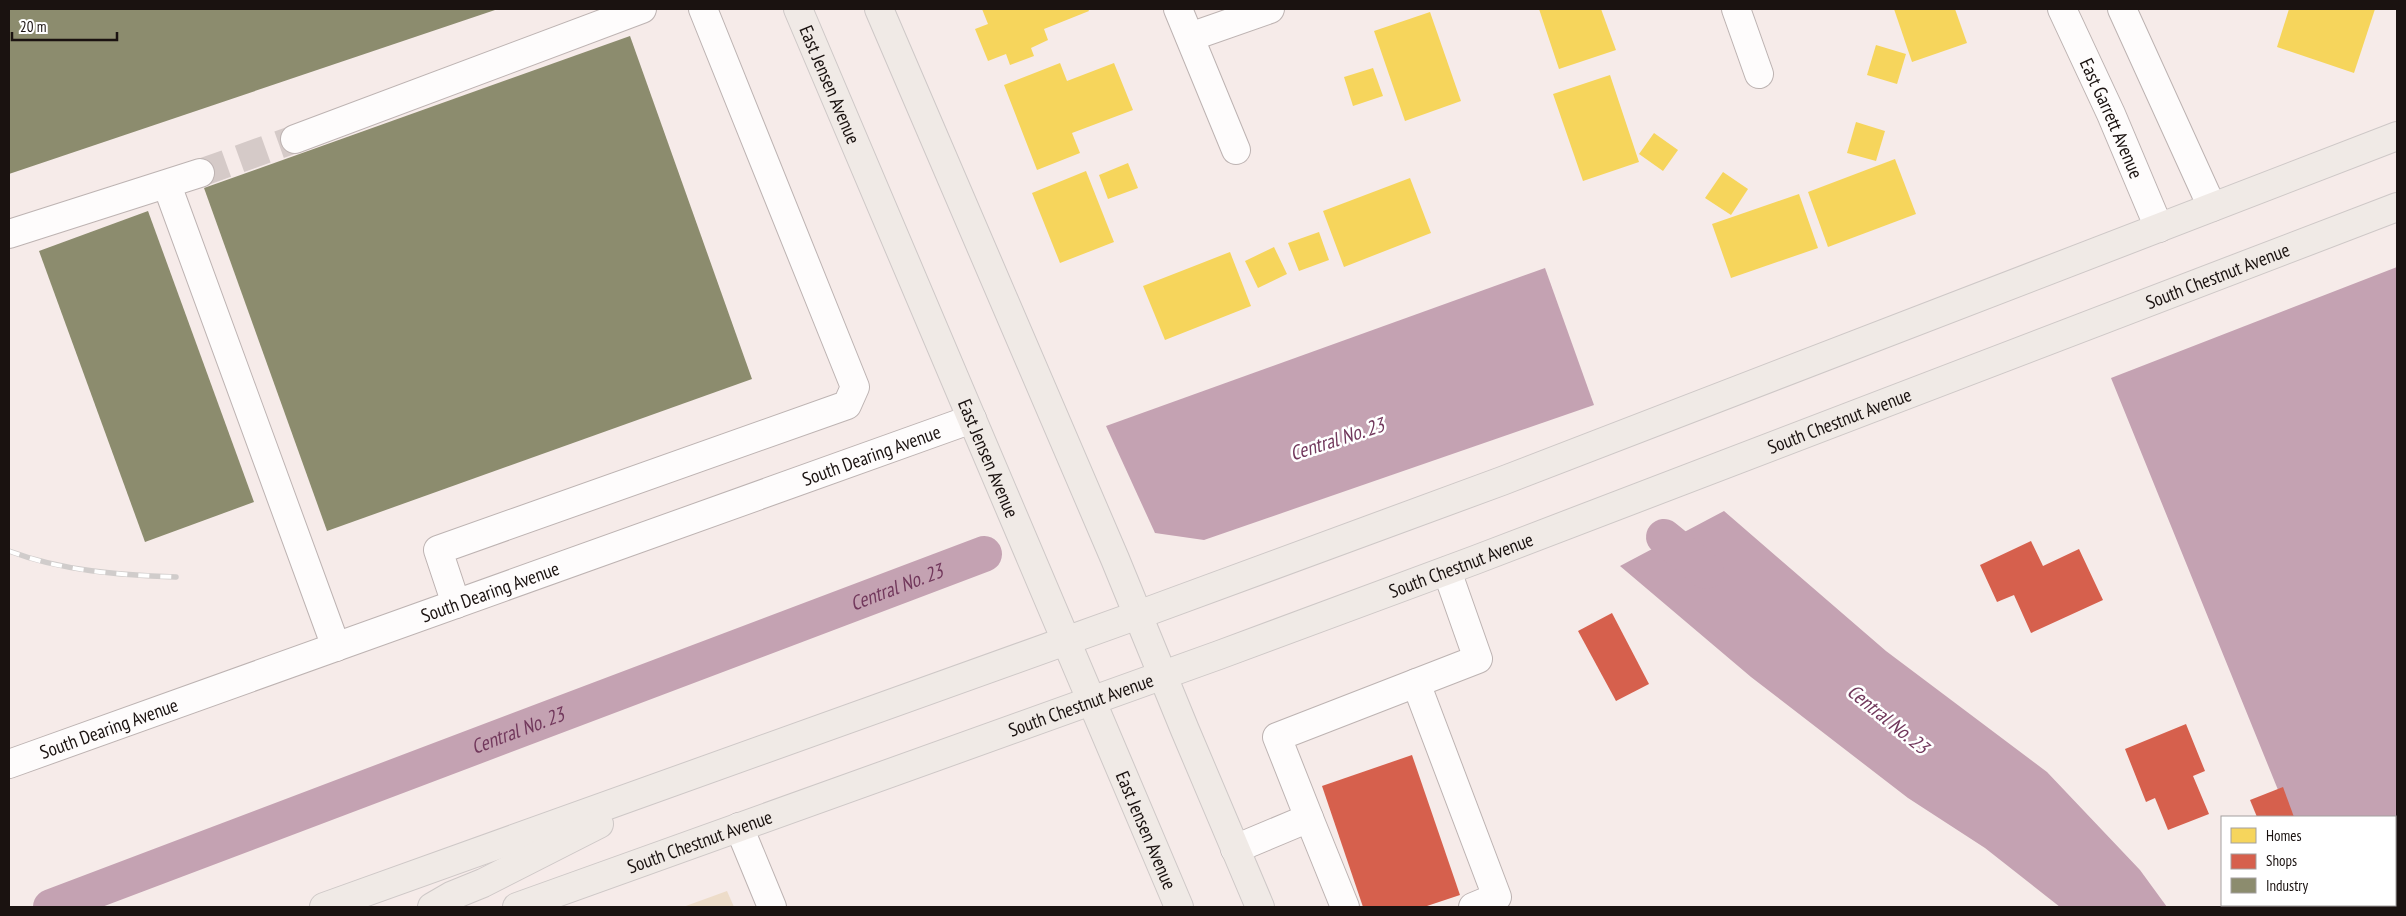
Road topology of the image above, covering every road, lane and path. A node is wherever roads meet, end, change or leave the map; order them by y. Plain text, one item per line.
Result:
1 (642, 9) edge
2 (703, 9) edge
3 (798, 9) edge
4 (879, 9) edge
5 (1178, 9) edge
6 (1270, 9) edge
7 (1736, 9) edge
8 (2062, 9) edge
9 (2122, 9) edge
10 (1190, 37) junction
11 (1758, 74) dead end
12 (2397, 136) edge
13 (295, 139) tunnel mouth
14 (1236, 150) dead end
15 (200, 173) tunnel mouth
16 (167, 185) junction
17 (2397, 207) edge
18 (2212, 208) junction
19 (2159, 228) junction
20 (9, 234) edge
21 (972, 419) junction
22 (1447, 570) junction
23 (456, 604) junction
24 (1138, 615) junction
25 (1067, 640) junction
26 (336, 647) junction
27 (1163, 675) junction
28 (1416, 683) junction
29 (1092, 700) junction
30 (9, 764) edge
31 (696, 774) junction
32 (1309, 818) junction
33 (739, 827) junction
34 (1235, 849) junction
35 (324, 907) edge
36 (432, 907) edge
37 (517, 907) edge
38 (772, 907) edge
39 (1179, 907) edge
40 (1260, 907) edge
41 (1345, 907) edge
42 (1473, 907) edge

1 - 13 street
2 - 23 street
3 - 21 main road, East Jensen Avenue
4 - 24 main road
5 - 10 street
6 - 10 street
7 - 11 street
8 - 19 street, East Garrett Avenue
9 - 18 street
10 - 14 street
12 - 18 main road
15 - 16 street
16 - 20 street
16 - 26 street
17 - 22 main road, South Chestnut Avenue
18 - 19 main road
19 - 24 main road
21 - 23 street, South Dearing Avenue
21 - 25 main road, East Jensen Avenue
22 - 27 main road, South Chestnut Avenue
22 - 28 street
23 - 26 street, South Dearing Avenue
24 - 25 main road
24 - 27 main road
25 - 29 main road, East Jensen Avenue
25 - 31 main road
26 - 30 street, South Dearing Avenue
27 - 29 main road, South Chestnut Avenue
27 - 34 main road
28 - 32 street
28 - 42 street
29 - 33 main road, South Chestnut Avenue
29 - 39 main road, East Jensen Avenue
31 - 35 main road
31 - 36 main road
32 - 34 street
32 - 41 street
33 - 37 main road, South Chestnut Avenue
33 - 38 street
34 - 40 main road

